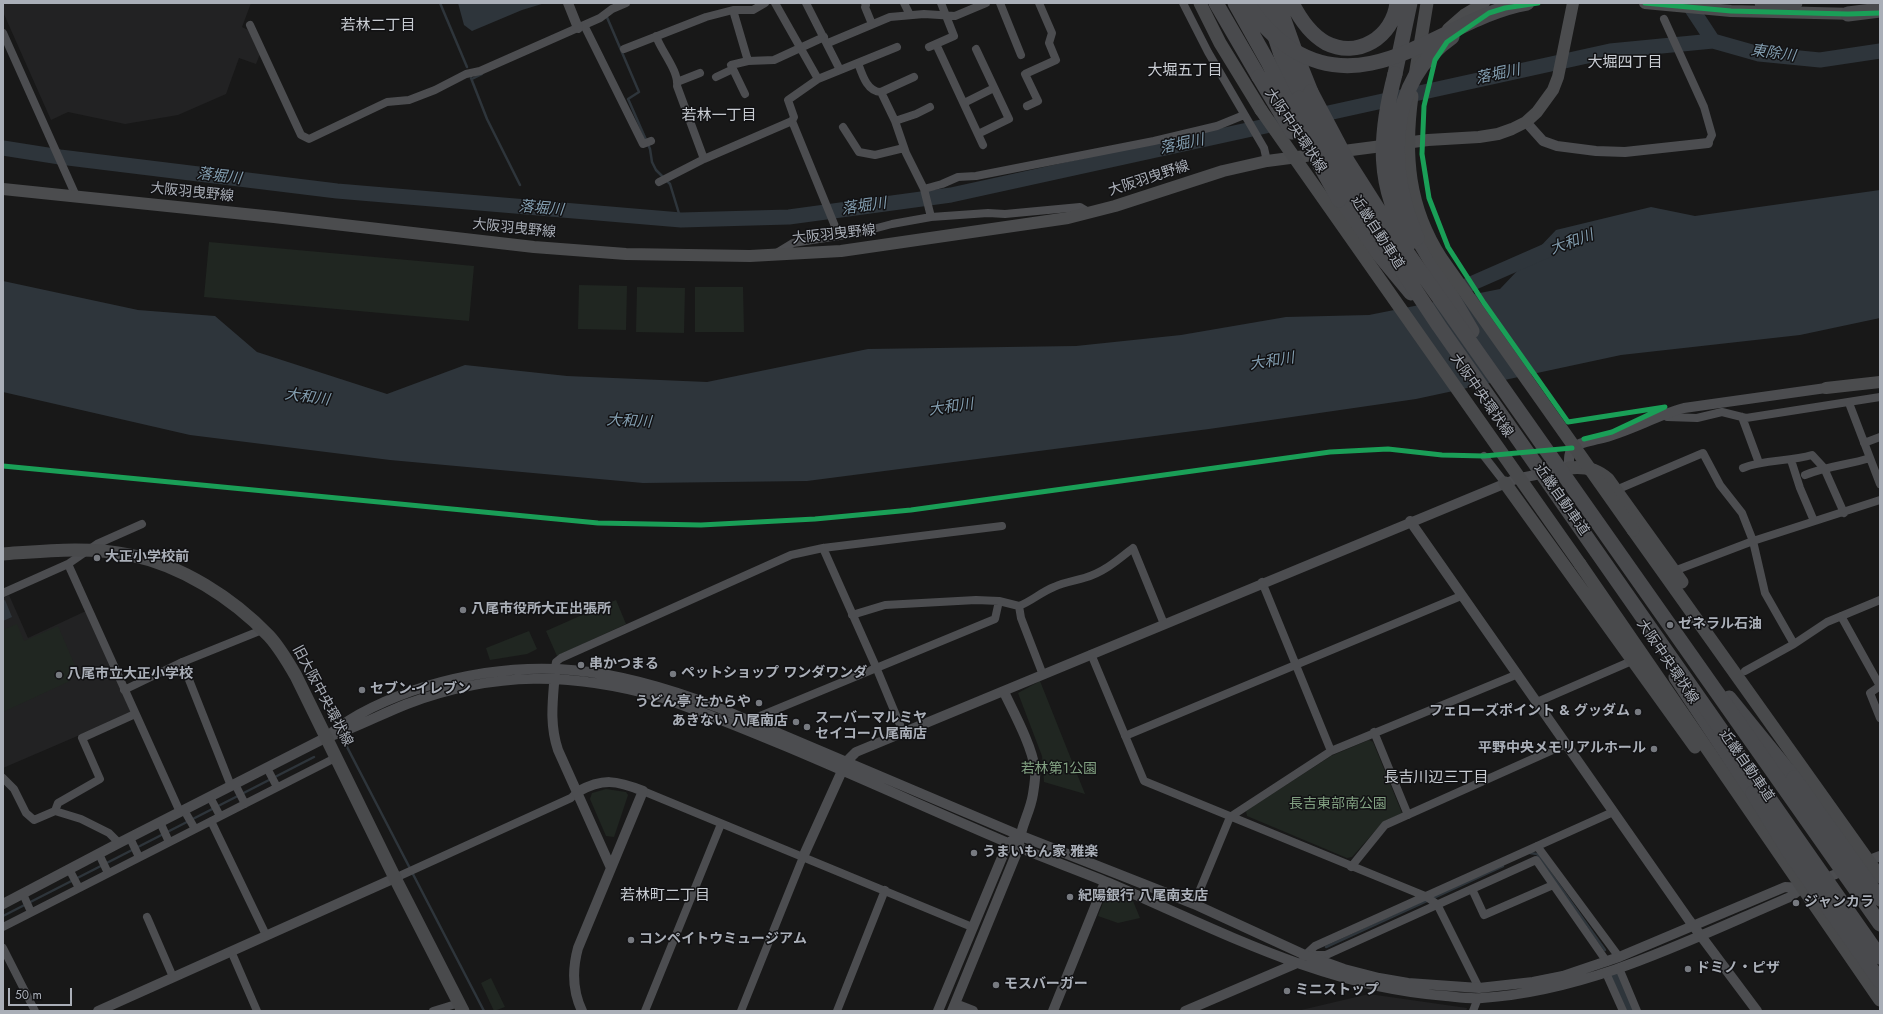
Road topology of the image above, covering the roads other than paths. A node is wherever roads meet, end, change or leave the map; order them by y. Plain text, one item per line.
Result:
1 (568, 3) edge
2 (626, 3) edge
3 (765, 3) edge
4 (775, 3) edge
5 (806, 3) edge
6 (866, 3) edge
7 (904, 3) edge
8 (941, 3) edge
9 (986, 3) edge
10 (1000, 3) edge
11 (1039, 3) edge
12 (1183, 3) edge
13 (1200, 3) edge
14 (1216, 3) edge
15 (1235, 3) edge
16 (1247, 3) edge
17 (1264, 3) edge
18 (1278, 3) edge
19 (1292, 3) edge
20 (1397, 3) edge
21 (1410, 3) edge
22 (1427, 3) edge
23 (1527, 3) edge
24 (1573, 3) edge
25 (1645, 3) edge
26 (1762, 3) edge
27 (1795, 3) edge
28 (610, 6) edge
29 (1489, 7) edge
30 (732, 10) junction
31 (1880, 11) edge
32 (1848, 14) joint
33 (910, 15) junction
34 (946, 15) junction
35 (1664, 19) dead end
36 (872, 24) junction
37 (250, 25) dead end
38 (581, 26) junction
39 (3, 33) edge
40 (656, 36) junction
41 (826, 40) junction
42 (897, 47) dead end
43 (800, 48) junction
44 (624, 49) dead end
45 (976, 49) dead end
46 (1021, 55) dead end
47 (748, 61) junction
48 (858, 63) junction
49 (733, 69) junction
50 (840, 70) junction
51 (700, 73) dead end
52 (914, 77) dead end
53 (716, 78) dead end
54 (818, 79) junction
55 (677, 82) junction
56 (994, 88) junction
57 (1412, 90) junction
58 (881, 92) junction
59 (745, 94) dead end
60 (1305, 95) junction
61 (964, 102) junction
62 (1027, 106) dead end
63 (930, 107) dead end
64 (1246, 118) junction
65 (792, 121) junction
66 (895, 121) junction
67 (1526, 122) junction
68 (843, 127) dead end
69 (978, 134) junction
70 (647, 142) dead end
71 (1708, 143) joint
72 (983, 145) dead end
73 (904, 148) junction
74 (704, 159) junction
75 (1267, 161) junction
76 (663, 180) dead end
77 (3, 189) edge
78 (924, 189) junction
79 (76, 196) junction
80 (1339, 200) junction
81 (1090, 213) junction
82 (930, 217) junction
83 (839, 236) junction
84 (772, 255) junction
85 (1439, 326) junction
86 (1472, 331) junction
87 (1880, 382) edge
88 (1826, 388) joint
89 (1880, 397) edge
90 (1849, 403) junction
91 (1663, 414) junction
92 (1742, 417) junction
93 (1880, 437) edge
94 (1864, 443) junction
95 (1484, 456) dead end
96 (1870, 458) junction
97 (1791, 460) junction
98 (1759, 463) junction
99 (1569, 468) junction
100 (1743, 468) dead end
101 (1824, 468) junction
102 (1806, 475) dead end
103 (1505, 483) junction
104 (1880, 484) edge
105 (1574, 489) junction
106 (1616, 490) junction
107 (1880, 500) edge
108 (1844, 513) junction
109 (1410, 521) junction
110 (1814, 521) junction
111 (142, 524) dead end
112 (1002, 526) dead end
113 (1753, 541) junction
114 (823, 548) junction
115 (1594, 548) junction
116 (88, 550) junction
117 (3, 554) edge
118 (68, 564) junction
119 (1674, 571) junction
120 (1262, 582) junction
121 (3, 592) edge
122 (1461, 596) junction
123 (1880, 600) edge
124 (999, 601) junction
125 (1019, 606) junction
126 (852, 615) junction
127 (1841, 616) junction
128 (1164, 624) junction
129 (262, 630) junction
130 (1674, 631) junction
131 (1794, 644) junction
132 (1091, 654) junction
133 (1634, 660) junction
134 (182, 662) junction
135 (1294, 665) junction
136 (876, 667) junction
137 (1745, 671) junction
138 (555, 673) junction
139 (1518, 674) junction
140 (1043, 675) junction
141 (124, 690) junction
142 (1004, 692) junction
143 (1537, 702) junction
144 (134, 714) junction
145 (1880, 718) edge
146 (748, 721) junction
147 (1773, 726) junction
148 (903, 732) junction
149 (1374, 732) junction
150 (1125, 736) junction
151 (325, 738) junction
152 (1566, 744) junction
153 (1331, 751) junction
154 (335, 758) junction
155 (844, 766) junction
156 (1718, 766) junction
157 (269, 771) junction
158 (3, 778) edge
159 (235, 787) junction
160 (277, 787) junction
161 (643, 791) junction
162 (577, 792) junction
163 (212, 800) junction
164 (245, 804) junction
165 (56, 811) junction
166 (1613, 812) junction
167 (184, 813) junction
168 (1408, 815) junction
169 (220, 816) junction
170 (1230, 817) junction
171 (211, 821) junction
172 (721, 824) junction
173 (162, 826) junction
174 (195, 829) junction
175 (1019, 835) junction
176 (131, 841) junction
177 (169, 842) junction
178 (119, 843) junction
179 (1008, 843) junction
180 (1537, 846) junction
181 (1019, 848) junction
182 (100, 857) junction
183 (139, 857) junction
184 (804, 857) junction
185 (1874, 858) edge
186 (1351, 867) junction
187 (611, 868) junction
188 (71, 873) junction
189 (108, 874) junction
190 (1880, 877) edge
191 (395, 878) junction
192 (1105, 882) junction
193 (1552, 885) junction
194 (79, 888) junction
195 (1802, 888) junction
196 (1472, 889) junction
197 (886, 890) junction
198 (1425, 896) junction
199 (25, 897) junction
200 (1880, 899) edge
201 (3, 904) edge
202 (1194, 904) junction
203 (1437, 904) junction
204 (31, 912) junction
205 (147, 917) dead end
206 (1880, 924) edge
207 (1693, 926) junction
208 (3, 927) edge
209 (972, 927) junction
210 (266, 935) junction
211 (1700, 935) junction
212 (3, 948) edge
213 (231, 951) junction
214 (1305, 955) junction
215 (1619, 957) junction
216 (1880, 957) edge
217 (1607, 962) junction
218 (1295, 964) junction
219 (1619, 968) junction
220 (1606, 973) junction
221 (173, 977) junction
222 (1880, 981) edge
223 (1479, 988) junction
224 (1478, 998) junction
225 (1880, 1000) edge
226 (461, 1007) edge
227 (953, 1007) edge
228 (35, 1011) edge
229 (98, 1011) edge
230 (257, 1011) edge
231 (433, 1011) edge
232 (582, 1011) edge
233 (645, 1011) edge
234 (741, 1011) edge
235 (837, 1011) edge
236 (938, 1011) edge
237 (973, 1011) edge
238 (1053, 1011) edge
239 (1185, 1011) edge
240 (1473, 1011) edge
241 (1623, 1011) edge
242 (1637, 1011) edge
243 (1757, 1011) edge

1 - 38 street
2 - 28 street
3 - 30 street
4 - 43 street
5 - 41 street
6 - 36 street
7 - 33 street
8 - 34 street
9 - 34 street
10 - 46 street
11 - 62 street
12 - 64 street
13 - 156 main road, 大阪中央環状線, bridge
14 - 80 highway, bridge
15 - 80 highway, bridge
16 - 29 highway, bridge
17 - 60 highway, 近畿自動車道
18 - 60 highway, 近畿自動車道
19 - 20 highway
21 - 86 highway, bridge
22 - 57 main road
23 - 29 highway, bridge
24 - 67 main road, 大阪羽曳野線
25 - 32 main road
26 - 27 highway
28 - 38 street
29 - 57 main road
29 - 86 highway, bridge
30 - 40 street
30 - 47 street
31 - 32 highway
33 - 34 street
33 - 36 street
34 - 61 street
35 - 71 street
36 - 41 street
37 - 38 street
38 - 70 street
39 - 79 street
40 - 44 street
40 - 55 street
41 - 43 street
41 - 50 street
42 - 48 street
43 - 47 street
43 - 54 street
45 - 56 street
47 - 49 street
48 - 50 street
48 - 58 street
49 - 53 street
49 - 59 street
50 - 54 street
51 - 55 street
52 - 58 street
54 - 65 street
55 - 74 street
56 - 61 street
56 - 69 street
57 - 147 main road, bridge
58 - 66 street
60 - 85 highway, 近畿自動車道, bridge
60 - 105 highway, 近畿自動車道, bridge
61 - 69 street
63 - 66 street
64 - 75 street
64 - 78 street
65 - 74 street
65 - 83 street
66 - 73 street
67 - 71 street
67 - 75 main road, 大阪羽曳野線
68 - 73 street
69 - 72 street
73 - 78 street
74 - 76 street
75 - 81 main road, 大阪羽曳野線
77 - 79 main road, 大阪羽曳野線
78 - 82 street
79 - 84 main road, 大阪羽曳野線
80 - 85 highway, bridge
81 - 82 street
81 - 84 main road, 大阪羽曳野線
82 - 83 street
83 - 84 street
85 - 115 highway, 近畿自動車道, bridge
86 - 105 highway, bridge
87 - 88 main road
88 - 91 street
89 - 90 street
90 - 92 street
90 - 94 street
91 - 92 street
91 - 99 street
92 - 98 street
93 - 94 street
94 - 96 street
95 - 103 street
96 - 101 street
96 - 104 street
97 - 98 street
97 - 101 street
97 - 110 street
98 - 100 street
99 - 103 street
99 - 106 main road
101 - 102 street
101 - 108 street
103 - 109 street
103 - 133 main road
105 - 130 highway, 近畿自動車道, bridge
106 - 113 street
106 - 119 main road
107 - 108 street
108 - 110 street
109 - 120 street
109 - 122 street
110 - 113 street
111 - 116 street
112 - 114 street
113 - 119 street
113 - 131 street
114 - 126 street
114 - 138 street
115 - 216 highway, 近畿自動車道, bridge
115 - 222 highway, bridge
116 - 117 main road, 旧大阪中央環状線
116 - 118 street
116 - 129 main road, 旧大阪中央環状線
118 - 121 street
118 - 141 street
119 - 137 main road
120 - 128 street
120 - 135 street
122 - 135 street
122 - 139 street
123 - 127 street
124 - 125 street
124 - 126 street
124 - 136 street
125 - 128 street
125 - 140 street
126 - 136 street
127 - 131 street
127 - 145 street
128 - 132 street
129 - 134 street
129 - 151 main road, 旧大阪中央環状線
130 - 200 highway, bridge
130 - 206 highway, 近畿自動車道, bridge
131 - 137 street
132 - 140 street
132 - 150 street
133 - 143 street
133 - 156 main road
134 - 141 street
134 - 159 street
135 - 150 street
135 - 153 street
136 - 146 street
136 - 148 street
137 - 147 main road
138 - 146 street
138 - 151 street
138 - 155 street
138 - 162 street
139 - 143 street
139 - 149 street
140 - 142 street
141 - 144 street
142 - 148 street
142 - 175 street
143 - 152 street
144 - 165 street
144 - 167 street
146 - 155 street
147 - 185 main road
148 - 155 street
149 - 153 street
149 - 168 street
150 - 170 street
151 - 154 main road, 旧大阪中央環状線
151 - 157 street
152 - 166 street
152 - 168 street
153 - 170 street
154 - 160 street
154 - 191 main road, 旧大阪中央環状線
155 - 175 street
155 - 179 street
155 - 184 street
156 - 195 main road, 大阪中央環状線
157 - 159 street
157 - 160 street
158 - 165 street
159 - 163 street
159 - 164 street
160 - 164 street
161 - 162 street
161 - 172 street
161 - 187 street
162 - 187 street
162 - 191 street
163 - 167 street
163 - 169 street
164 - 169 street
165 - 178 street
166 - 180 street
166 - 207 street
167 - 173 street
167 - 174 street
168 - 186 street
169 - 171 street
170 - 186 street
170 - 202 street
171 - 174 street
171 - 210 street
172 - 184 street
172 - 233 street
173 - 176 street
173 - 177 street
174 - 177 street
175 - 179 street
175 - 181 street
175 - 202 street
176 - 178 street
176 - 183 street
177 - 183 street
178 - 182 street
179 - 181 street
179 - 209 street
180 - 198 street
180 - 215 street
181 - 192 street
181 - 227 street
182 - 188 street
182 - 189 street
183 - 189 street
184 - 197 street
184 - 234 street
185 - 190 main road
185 - 195 street
186 - 198 street
187 - 232 street
188 - 194 street
188 - 199 street
189 - 194 street
191 - 210 street
191 - 226 main road, 旧大阪中央環状線
192 - 218 street
192 - 238 street
193 - 196 street
193 - 196 street
193 - 217 street
194 - 204 street
195 - 207 street
195 - 211 street
195 - 225 main road, 大阪中央環状線
196 - 203 street
197 - 209 street
197 - 235 street
198 - 203 street
198 - 214 street
199 - 201 street
199 - 204 street
202 - 214 street
203 - 214 street
203 - 223 street
204 - 208 street
205 - 221 street
207 - 211 street
207 - 215 street
209 - 236 street
210 - 213 street
211 - 219 street
211 - 243 street
212 - 228 street
213 - 221 street
213 - 230 street
214 - 218 street
214 - 223 street
215 - 217 street
217 - 223 street
218 - 224 street
218 - 239 street
219 - 220 street
219 - 242 street
220 - 224 street
220 - 241 street
221 - 229 street
224 - 240 street
226 - 231 street
227 - 237 street

